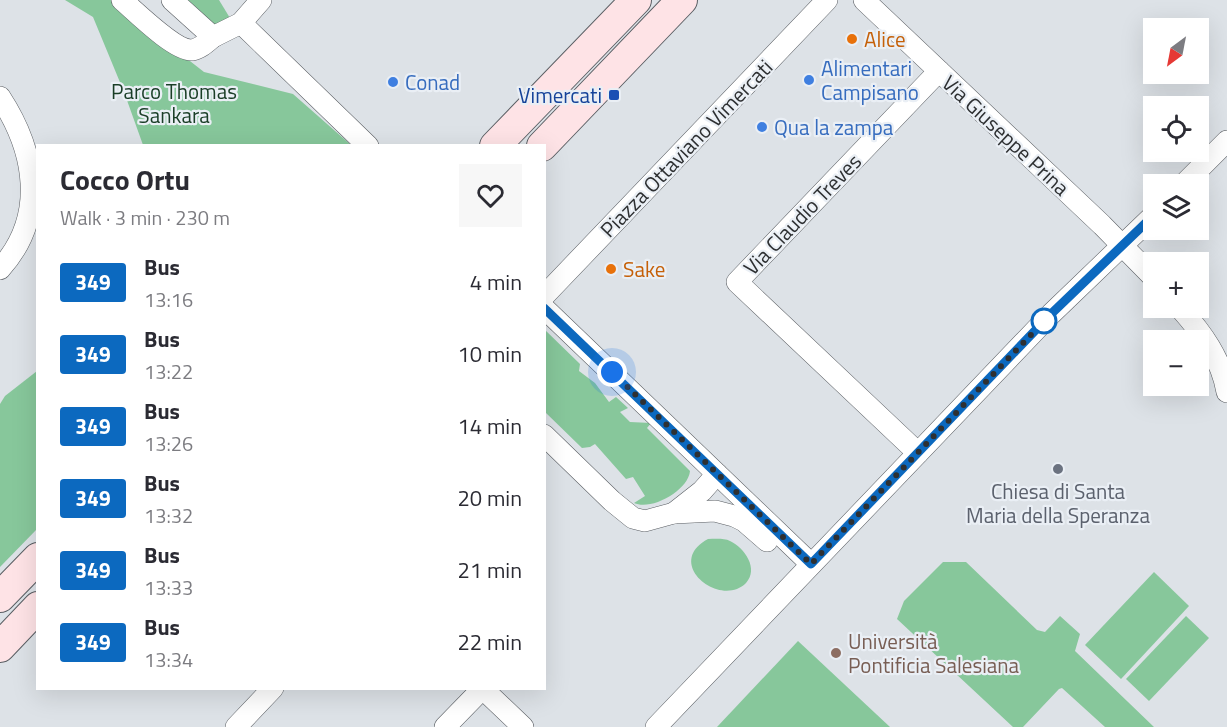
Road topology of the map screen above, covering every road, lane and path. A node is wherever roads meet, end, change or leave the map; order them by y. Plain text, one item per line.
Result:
1 (122, 0) edge
2 (172, 0) edge
3 (261, 0) edge
4 (636, 0) edge
5 (682, 0) edge
6 (827, 0) edge
7 (864, 0) edge
8 (241, 23) junction
9 (213, 37) junction
10 (939, 71) junction
11 (0, 97) edge
12 (1227, 141) edge
13 (366, 144) edge
14 (497, 144) edge
15 (544, 144) edge
16 (1194, 174) edge
17 (1143, 225) edge
18 (1122, 245) junction
19 (1143, 267) edge
20 (0, 269) edge
21 (546, 294) edge
22 (546, 310) edge
23 (1187, 318) edge
24 (1227, 392) edge
25 (546, 437) edge
26 (918, 453) junction
27 (717, 474) junction
28 (674, 513) junction
29 (36, 560) edge
30 (806, 570) junction
31 (0, 597) edge
32 (36, 609) edge
33 (0, 647) edge
34 (271, 690) edge
35 (481, 690) edge
36 (483, 690) edge
37 (236, 727) edge
38 (445, 727) edge
39 (523, 727) edge
40 (656, 727) edge

1 - 9 street
2 - 9 street
3 - 8 street
4 - 14 street
5 - 15 street
6 - 21 street, Piazza Ottaviano Vimercati
7 - 10 street, Via Giuseppe Prina
8 - 9 street
8 - 13 street
10 - 18 street, Via Giuseppe Prina
10 - 26 street, Via Claudio Treves
11 - 20 street
12 - 16 street
17 - 18 street
18 - 19 street, Via Giuseppe Prina
18 - 26 street
22 - 27 street
23 - 24 street
25 - 28 street
26 - 30 street
27 - 28 street
27 - 30 street
28 - 30 street
29 - 31 street
30 - 40 street
32 - 33 street
34 - 37 street
35 - 38 street
36 - 39 street

